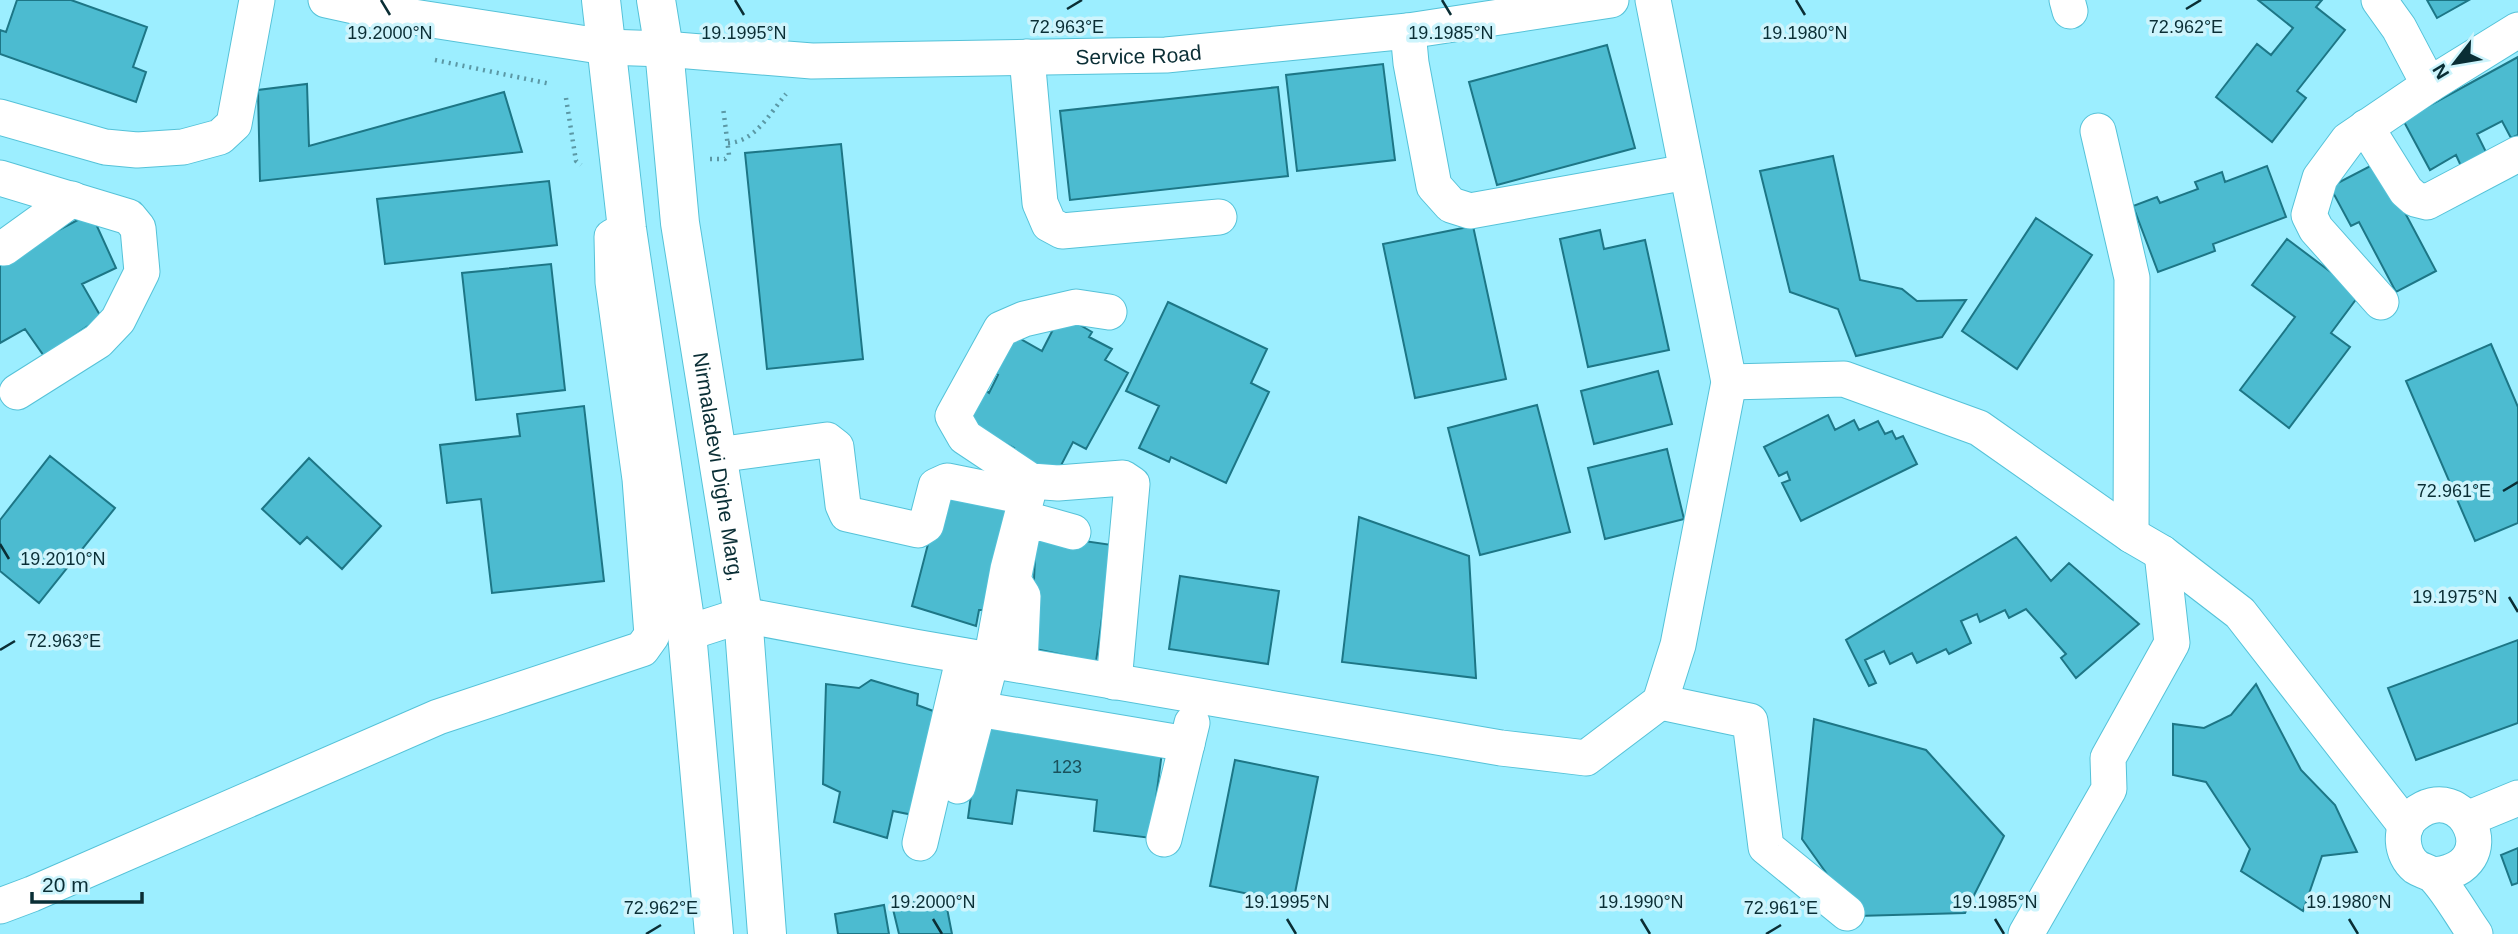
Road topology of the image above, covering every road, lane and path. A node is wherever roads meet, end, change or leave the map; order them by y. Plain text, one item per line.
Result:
1 (257, 0) edge
2 (326, 0) edge
3 (601, 0) edge
4 (656, 0) edge
5 (1611, 0) edge
6 (1653, 0) edge
7 (2379, 0) edge
8 (2518, 30) edge
9 (1408, 31) junction
10 (606, 47) junction
11 (663, 49) junction
12 (1027, 57) junction
13 (812, 61) junction
14 (474, 69) dead end
15 (551, 84) dead end
16 (2429, 85) junction
17 (566, 98) dead end
18 (723, 107) dead end
19 (0, 117) edge
20 (2366, 127) junction
21 (2098, 131) dead end
22 (573, 143) dead end
23 (2518, 153) edge
24 (1687, 172) junction
25 (0, 178) edge
26 (72, 200) junction
27 (1219, 217) dead end
28 (628, 229) junction
29 (0, 247) edge
30 (2381, 302) dead end
31 (1109, 312) dead end
32 (1729, 382) junction
33 (17, 391) dead end
34 (717, 455) junction
35 (1025, 509) junction
36 (1073, 532) dead end
37 (2131, 535) junction
38 (2162, 553) junction
39 (743, 615) junction
40 (687, 633) junction
41 (992, 661) junction
42 (1115, 682) junction
43 (1199, 696) junction
44 (1660, 702) junction
45 (978, 709) junction
46 (1187, 744) junction
47 (958, 786) dead end
48 (2518, 798) edge
49 (2467, 819) junction
50 (2406, 826) junction
51 (1164, 839) dead end
52 (919, 843) dead end
53 (2433, 875) junction
54 (0, 906) edge
55 (1847, 914) dead end
56 (705, 930) edge
57 (767, 934) edge
58 (2026, 934) edge
59 (2475, 934) edge

1 - 19 street
2 - 10 street, Service Road
3 - 10 main road
4 - 11 main road, Nirmaladevi Dighe Marg,
5 - 9 street, Service Road
6 - 24 street
7 - 16 street
8 - 16 street
9 - 12 street, Service Road
9 - 24 street
10 - 11 street, Service Road
10 - 28 main road
11 - 13 street, Service Road
11 - 34 main road, Nirmaladevi Dighe Marg,
12 - 13 street, Service Road
12 - 27 street
13 - 18 path
14 - 15 path
16 - 20 street
17 - 22 path
20 - 23 street
20 - 30 street
21 - 37 street
24 - 32 street
25 - 26 street
26 - 29 street
26 - 33 street
28 - 40 main road
28 - 54 street
31 - 35 street
32 - 37 street
32 - 44 street
34 - 35 street
34 - 39 main road, Nirmaladevi Dighe Marg,
35 - 36 street
35 - 41 street
35 - 42 street
37 - 38 street
38 - 50 street
38 - 58 street
39 - 40 street
39 - 41 street
39 - 57 main road, Nirmaladevi Dighe Marg,
40 - 56 main road
41 - 42 street
41 - 45 street
41 - 52 street
42 - 43 street
43 - 44 street
43 - 46 street
44 - 55 street
45 - 46 street
45 - 47 street
46 - 51 street
48 - 49 street
49 - 50 street
49 - 53 street
50 - 53 street
53 - 59 street

